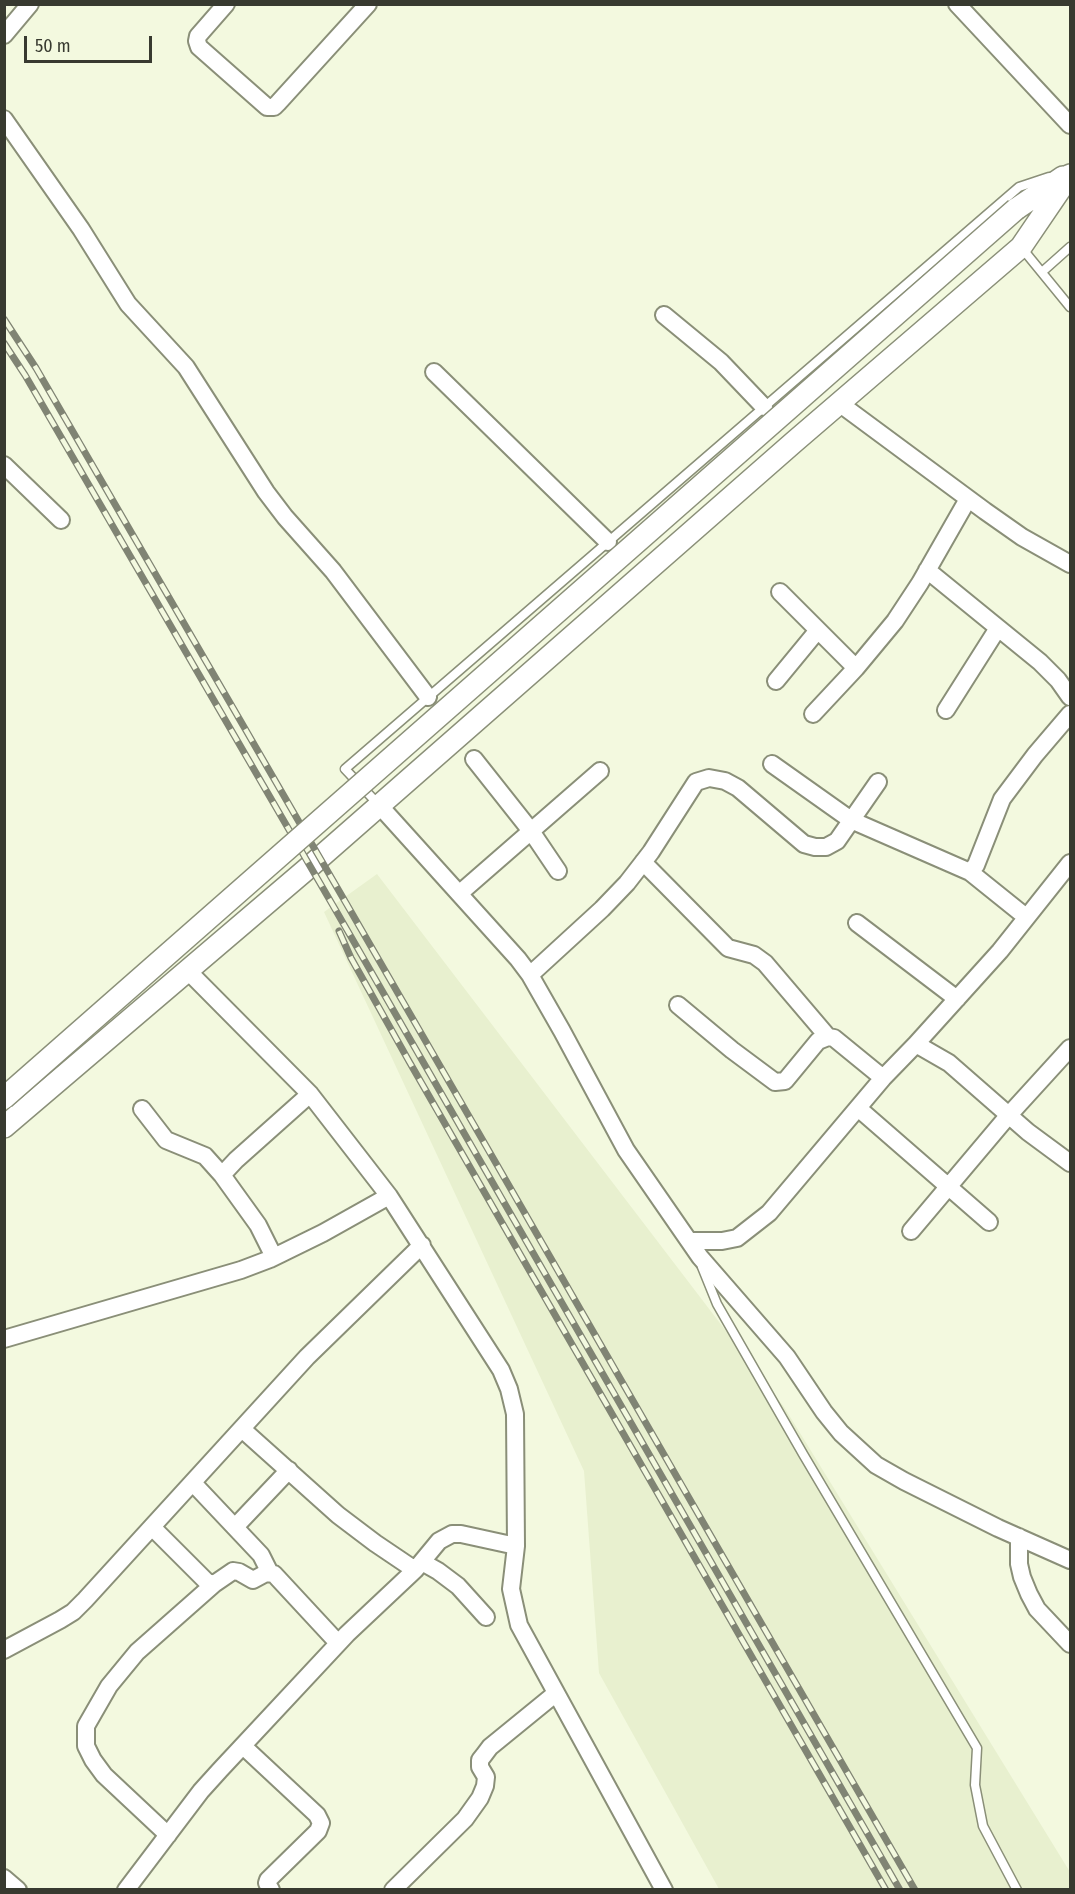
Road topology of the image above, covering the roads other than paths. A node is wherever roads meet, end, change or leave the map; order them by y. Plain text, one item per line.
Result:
1 (226, 4) edge
2 (368, 4) edge
3 (957, 4) edge
4 (30, 5) edge
5 (4, 35) edge
6 (4, 119) edge
7 (1071, 125) edge
8 (1071, 173) edge
9 (1021, 247) junction
10 (1071, 247) edge
11 (1042, 272) junction
12 (1071, 307) edge
13 (664, 315) dead end
14 (434, 372) dead end
15 (839, 404) junction
16 (764, 407) junction
17 (4, 465) edge
18 (968, 499) junction
19 (61, 520) dead end
20 (608, 542) junction
21 (1071, 564) edge
22 (927, 570) junction
23 (780, 592) dead end
24 (998, 628) junction
25 (818, 630) junction
26 (856, 668) junction
27 (776, 681) dead end
28 (428, 697) junction
29 (1071, 697) edge
30 (946, 710) dead end
31 (813, 714) dead end
32 (1071, 714) edge
33 (474, 759) dead end
34 (772, 764) dead end
35 (600, 771) dead end
36 (878, 782) dead end
37 (379, 805) junction
38 (851, 820) junction
39 (531, 831) junction
40 (643, 862) junction
41 (1071, 863) edge
42 (558, 871) dead end
43 (970, 872) junction
44 (460, 893) junction
45 (1026, 917) junction
46 (857, 923) dead end
47 (188, 971) junction
48 (530, 975) junction
49 (957, 999) junction
50 (678, 1005) dead end
51 (828, 1036) junction
52 (916, 1044) junction
53 (1071, 1048) edge
54 (883, 1078) junction
55 (310, 1094) junction
56 (4, 1098) edge
57 (858, 1108) junction
58 (142, 1109) dead end
59 (1008, 1116) junction
60 (4, 1127) edge
61 (1071, 1163) edge
62 (222, 1175) junction
63 (949, 1187) junction
64 (389, 1196) junction
65 (989, 1222) dead end
66 (911, 1231) dead end
67 (422, 1245) junction
68 (692, 1246) junction
69 (274, 1257) junction
70 (4, 1339) edge
71 (242, 1429) junction
72 (289, 1470) junction
73 (193, 1483) junction
74 (152, 1527) junction
75 (235, 1527) junction
76 (1019, 1537) junction
77 (516, 1546) junction
78 (1071, 1560) edge
79 (419, 1566) junction
80 (270, 1573) junction
81 (214, 1584) junction
82 (486, 1617) dead end
83 (338, 1643) junction
84 (1071, 1644) edge
85 (4, 1650) edge
86 (555, 1694) junction
87 (243, 1746) junction
88 (168, 1835) junction
89 (4, 1878) edge
90 (18, 1890) edge
91 (126, 1890) edge
92 (271, 1890) edge
93 (393, 1890) edge
94 (664, 1890) edge
95 (1017, 1890) edge

1 - 2 street
3 - 7 street
4 - 5 street
6 - 28 street
8 - 9 street
8 - 16 lane
8 - 56 street, bridge
9 - 11 lane
9 - 15 street
10 - 11 lane
11 - 12 lane
13 - 16 street
14 - 20 street
15 - 18 street
15 - 37 street
16 - 20 lane
17 - 19 street
18 - 21 street
18 - 22 street
20 - 28 lane
22 - 24 street
22 - 26 street
23 - 25 street
24 - 29 street
24 - 30 street
25 - 26 street
25 - 27 street
26 - 31 street
28 - 37 lane
32 - 43 street
33 - 39 street
34 - 38 street
35 - 39 street
36 - 38 street
37 - 44 street
37 - 47 street
38 - 40 street
38 - 43 street
39 - 42 street
39 - 44 street
40 - 48 street
40 - 51 street
41 - 45 street
43 - 45 street
44 - 48 street
45 - 49 street
46 - 49 street
47 - 55 street
47 - 60 street
48 - 68 street
49 - 52 street
50 - 51 street
51 - 54 street
52 - 54 street
52 - 59 street
53 - 59 street
54 - 57 street
55 - 62 street
55 - 64 street
57 - 63 street
57 - 68 street
58 - 62 street
59 - 61 street
59 - 63 street
62 - 69 street
63 - 65 street
63 - 66 street
64 - 67 street
64 - 69 street
67 - 71 street
67 - 77 street
68 - 76 street
68 - 95 lane
69 - 70 street
71 - 72 street
71 - 73 street
72 - 75 street
72 - 79 street
73 - 74 street
73 - 75 street
74 - 81 street
74 - 85 street
75 - 80 street
76 - 78 street
76 - 84 street
77 - 79 street
77 - 86 street
79 - 82 street
79 - 83 street
80 - 81 street
80 - 83 street
81 - 88 street
83 - 87 street
86 - 93 street
86 - 94 street
87 - 88 street
87 - 92 street
88 - 91 street
89 - 90 street

